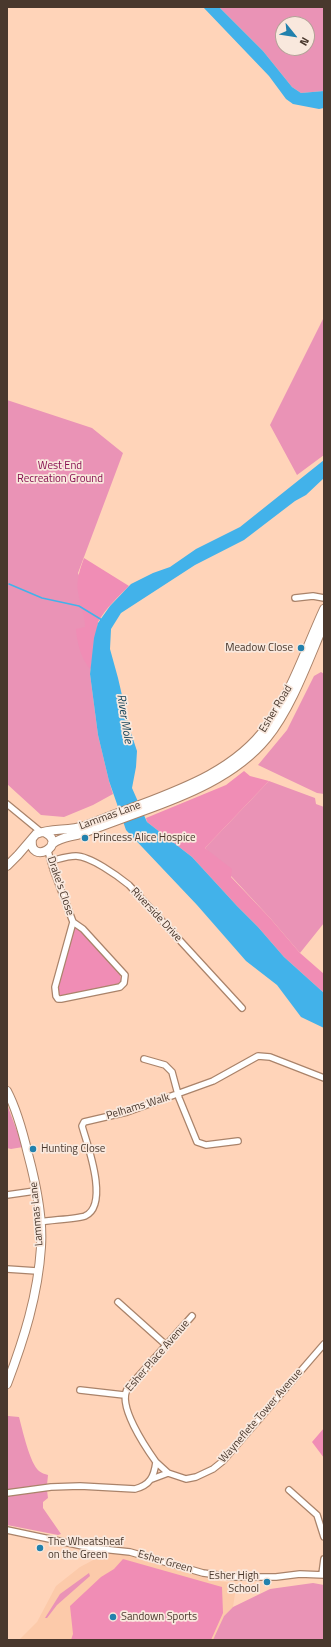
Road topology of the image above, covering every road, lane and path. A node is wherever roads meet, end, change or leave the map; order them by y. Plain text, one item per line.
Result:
1 (295, 598) dead end
2 (324, 598) edge
3 (324, 609) edge
4 (324, 624) edge
5 (7, 804) edge
6 (152, 804) junction
7 (120, 816) junction
8 (38, 835) junction
9 (50, 847) junction
10 (36, 851) junction
11 (18, 855) junction
12 (51, 862) junction
13 (7, 866) edge
14 (73, 922) junction
15 (242, 1008) dead end
16 (144, 1059) dead end
17 (324, 1078) edge
18 (7, 1090) edge
19 (178, 1094) junction
20 (238, 1140) dead end
21 (35, 1191) junction
22 (7, 1195) edge
23 (40, 1222) junction
24 (7, 1269) edge
25 (37, 1271) junction
26 (118, 1302) dead end
27 (192, 1316) dead end
28 (324, 1344) edge
29 (166, 1345) junction
30 (9, 1371) edge
31 (7, 1384) edge
32 (80, 1390) dead end
33 (124, 1395) junction
34 (156, 1462) junction
35 (168, 1474) junction
36 (152, 1479) junction
37 (289, 1490) dead end
38 (7, 1493) edge
39 (8, 1531) edge
40 (324, 1537) edge
41 (324, 1559) edge
42 (323, 1574) edge

1 - 2 street
3 - 6 main road, Esher Road
4 - 6 main road, Esher Road
5 - 8 street
6 - 7 main road, Lammas Lane
7 - 8 main road, Lammas Lane
7 - 9 main road, Lammas Lane
8 - 9 main road
8 - 10 main road
8 - 11 main road
9 - 10 main road, Lammas Lane
9 - 12 street, Drake's Close
10 - 11 main road
11 - 13 main road
12 - 14 street, Drake's Close
12 - 15 street, Riverside Drive
14 - 14 street, Drake's Close
16 - 19 street
17 - 19 street, Pelhams Walk
18 - 21 main road, Lammas Lane
19 - 20 street
19 - 23 street, Pelhams Walk
21 - 22 street
21 - 23 main road, Lammas Lane
23 - 25 main road, Lammas Lane
24 - 25 street
25 - 30 main road, Lammas Lane
26 - 29 street
27 - 29 street, Esher Place Avenue
28 - 35 street, Wayneflete Tower Avenue
29 - 33 street, Esher Place Avenue
30 - 31 main road, Lammas Lane
32 - 33 street
33 - 34 street, Esher Place Avenue
34 - 35 street
34 - 36 street
35 - 36 street
36 - 38 street
37 - 40 street
39 - 42 street, Esher Green
41 - 42 street

